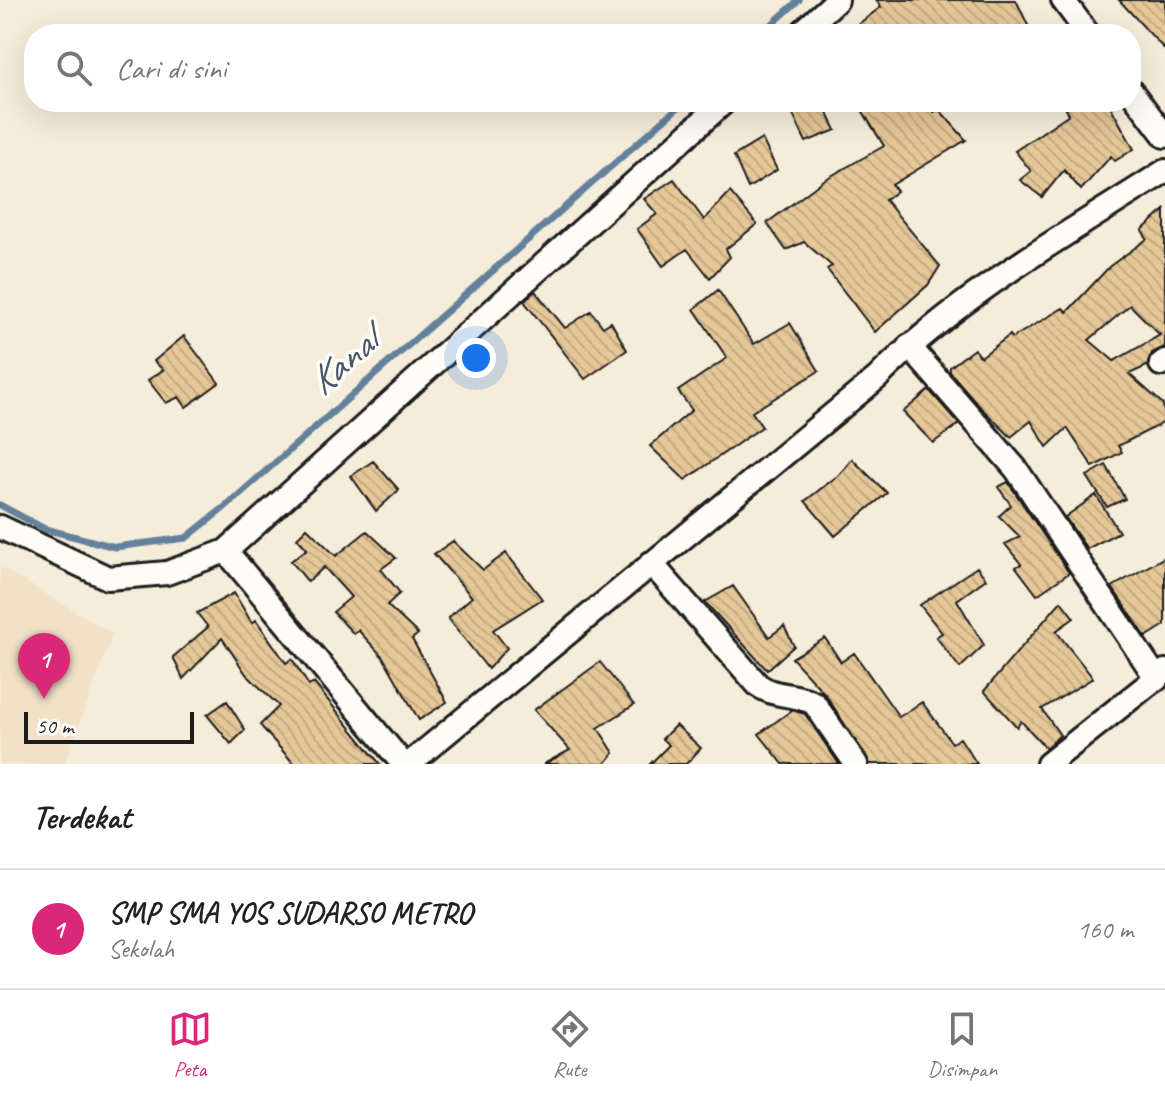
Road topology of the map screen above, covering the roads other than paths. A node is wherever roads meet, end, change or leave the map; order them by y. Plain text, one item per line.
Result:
1 (837, 0) edge
2 (1063, 0) edge
3 (811, 24) edge
4 (1081, 24) edge
5 (1141, 104) edge
6 (713, 112) edge
7 (1165, 136) edge
8 (1165, 171) edge
9 (909, 346) junction
10 (0, 527) edge
11 (226, 551) junction
12 (651, 563) junction
13 (1161, 675) edge
14 (406, 764) edge
15 (856, 764) edge
16 (1048, 764) edge

1 - 3 street
2 - 4 street
5 - 7 street
6 - 11 street
8 - 9 street
9 - 12 street
9 - 13 street
10 - 11 street
11 - 14 street
12 - 14 street
12 - 15 street
13 - 16 street

